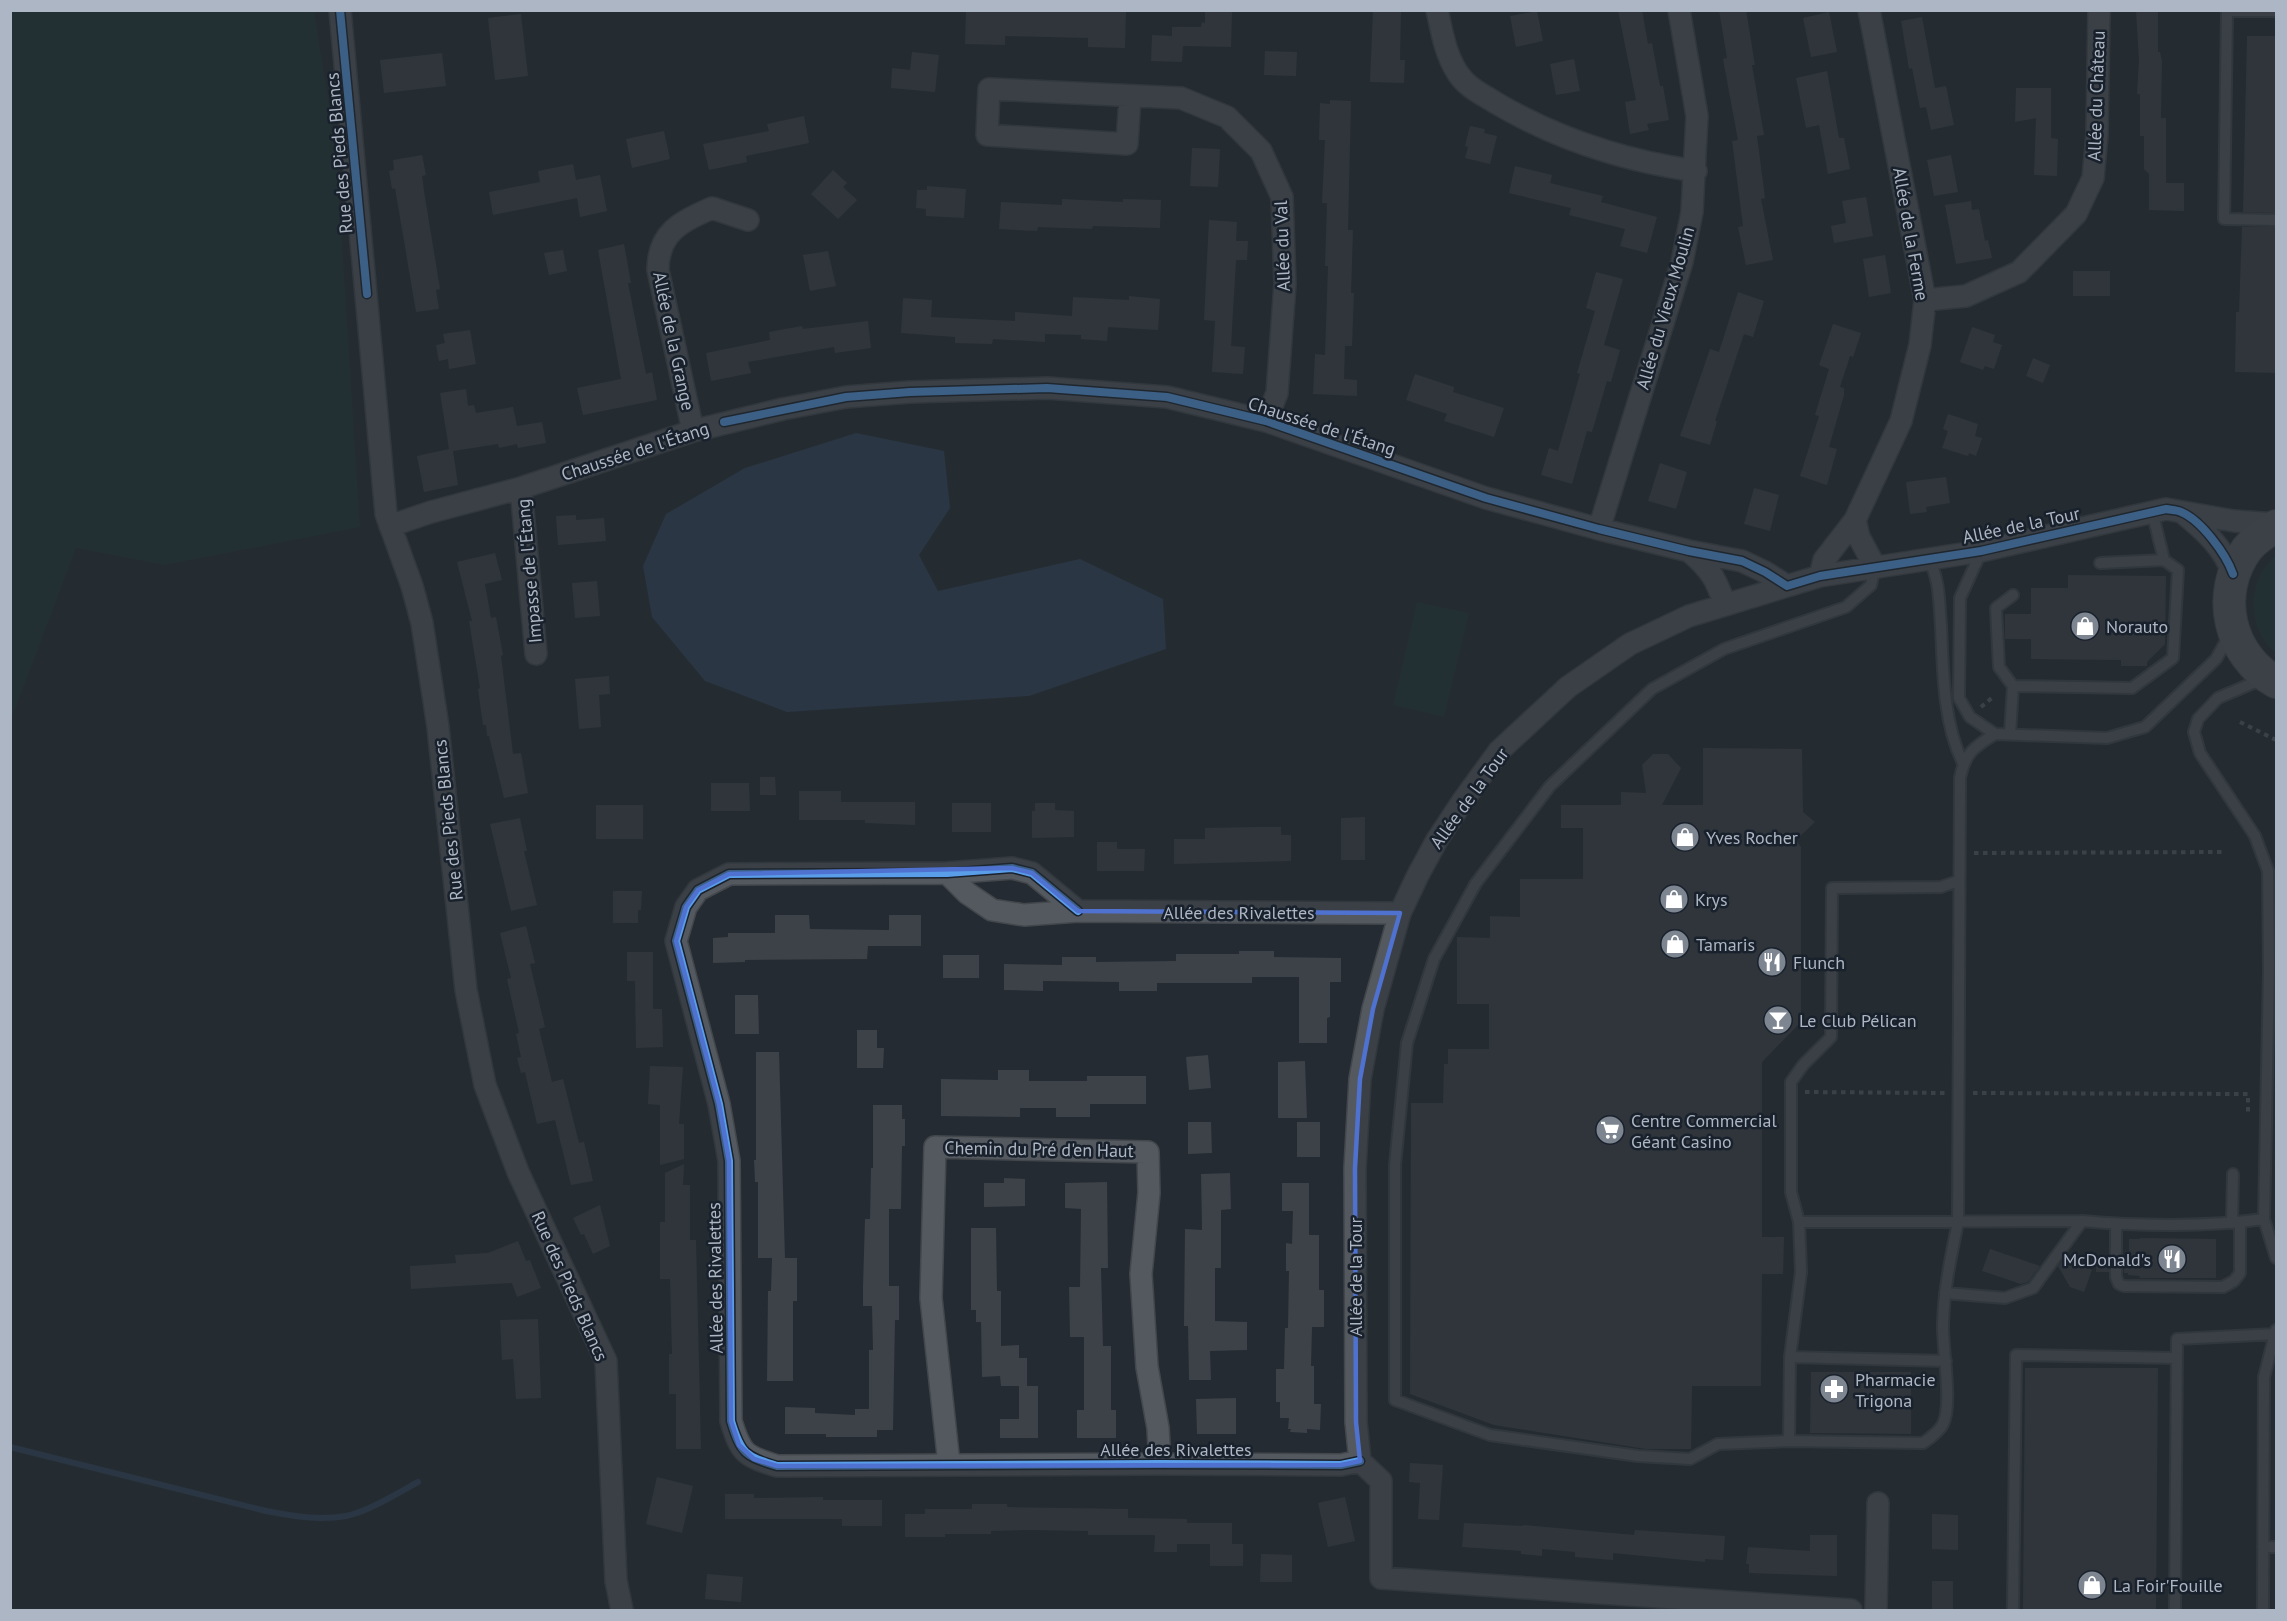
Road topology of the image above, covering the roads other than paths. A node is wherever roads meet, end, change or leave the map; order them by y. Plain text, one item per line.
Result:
1 (339, 10) edge
2 (1437, 10) edge
3 (1679, 10) edge
4 (1869, 10) edge
5 (2098, 10) edge
6 (2277, 11) edge
7 (1130, 98) junction
8 (1696, 171) junction
9 (748, 220) dead end
10 (2277, 220) edge
11 (1925, 300) junction
12 (1266, 421) junction
13 (693, 431) junction
14 (521, 488) junction
15 (2152, 511) junction
16 (2181, 512) junction
17 (1855, 519) junction
18 (2277, 525) edge
19 (390, 526) junction
20 (1599, 529) junction
21 (1689, 551) junction
22 (1981, 551) junction
23 (1928, 558) junction
24 (2164, 560) junction
25 (2100, 563) dead end
26 (1875, 567) junction
27 (2233, 574) junction
28 (1820, 576) junction
29 (1787, 586) junction
30 (2013, 595) dead end
31 (1725, 605) junction
32 (2232, 631) junction
33 (536, 654) dead end
34 (2276, 682) edge
35 (2013, 686) junction
36 (1995, 734) junction
37 (2010, 734) junction
38 (1963, 763) junction
39 (947, 873) junction
40 (1958, 881) junction
41 (1078, 911) junction
42 (1400, 913) junction
43 (2233, 1174) dead end
44 (2264, 1220) junction
45 (2082, 1221) junction
46 (1799, 1222) junction
47 (1958, 1222) junction
48 (2236, 1223) junction
49 (2116, 1224) junction
50 (2277, 1258) edge
51 (1945, 1293) junction
52 (2276, 1332) edge
53 (1790, 1357) junction
54 (2176, 1358) junction
55 (1946, 1360) junction
56 (1789, 1441) junction
57 (1360, 1461) junction
58 (949, 1464) junction
59 (1160, 1464) junction
60 (1878, 1503) dead end
61 (2263, 1547) junction
62 (2277, 1547) edge
63 (622, 1611) edge
64 (1851, 1611) edge
65 (1876, 1611) edge
66 (2013, 1611) edge
67 (2175, 1611) edge
68 (2263, 1611) edge

1 - 19 street, Rue des Pieds Blancs
2 - 8 street
3 - 8 street, Allée du Vieux Moulin
4 - 11 street, Allée de la Ferme
5 - 11 street, Allée du Château
6 - 10 lane
7 - 7 street, Allée du Val
7 - 12 street, Allée du Val
8 - 20 street, Allée du Vieux Moulin
9 - 13 street, Allée de la Grange
11 - 17 street, Allée de la Ferme
12 - 13 street, Chaussée de l'Étang
12 - 20 street, Chaussée de l'Étang
13 - 14 street, Chaussée de l'Étang
14 - 19 street, Chaussée de l'Étang
14 - 33 street, Impasse de l'Étang
15 - 16 street, Allée de la Tour
15 - 22 street, Allée de la Tour
15 - 24 lane
16 - 18 street, Allée de la Tour
16 - 27 street
17 - 26 street
17 - 28 street, Allée de la Ferme
18 - 27 main road
19 - 63 street, Rue des Pieds Blancs
20 - 21 street, Chaussée de l'Étang
21 - 29 street, Chaussée de l'Étang
21 - 31 street, Chaussée de l'Étang
22 - 23 street, Allée de la Tour
22 - 36 lane
23 - 26 street, Allée de la Tour
23 - 38 lane
24 - 25 lane
24 - 35 lane
26 - 28 street, Allée de la Tour
26 - 56 lane
27 - 32 main road
28 - 29 street, Allée de la Tour
29 - 31 street, Allée de la Tour
30 - 35 lane
31 - 42 street, Allée de la Tour
32 - 34 main road
32 - 37 lane
34 - 44 lane
35 - 37 lane
36 - 37 lane
36 - 38 lane
38 - 40 lane
39 - 41 street, Allée des Rivalettes
39 - 41 street, Allée des Rivalettes
39 - 58 street, Allée des Rivalettes
40 - 46 lane
40 - 47 lane
41 - 42 street, Allée des Rivalettes
42 - 57 street, Allée de la Tour
43 - 48 lane
44 - 48 lane
44 - 50 lane
45 - 47 lane
45 - 49 lane
45 - 51 lane
46 - 47 lane
46 - 53 lane
47 - 51 lane
48 - 49 lane
48 - 49 lane
51 - 55 lane
52 - 54 lane
52 - 61 lane
53 - 55 lane
53 - 56 lane
54 - 66 lane
54 - 67 lane
55 - 56 lane
57 - 59 street, Allée des Rivalettes
57 - 64 street
58 - 59 street, Allée des Rivalettes
58 - 59 street, Chemin du Pré d'en Haut
60 - 65 street
61 - 62 lane
61 - 68 lane

